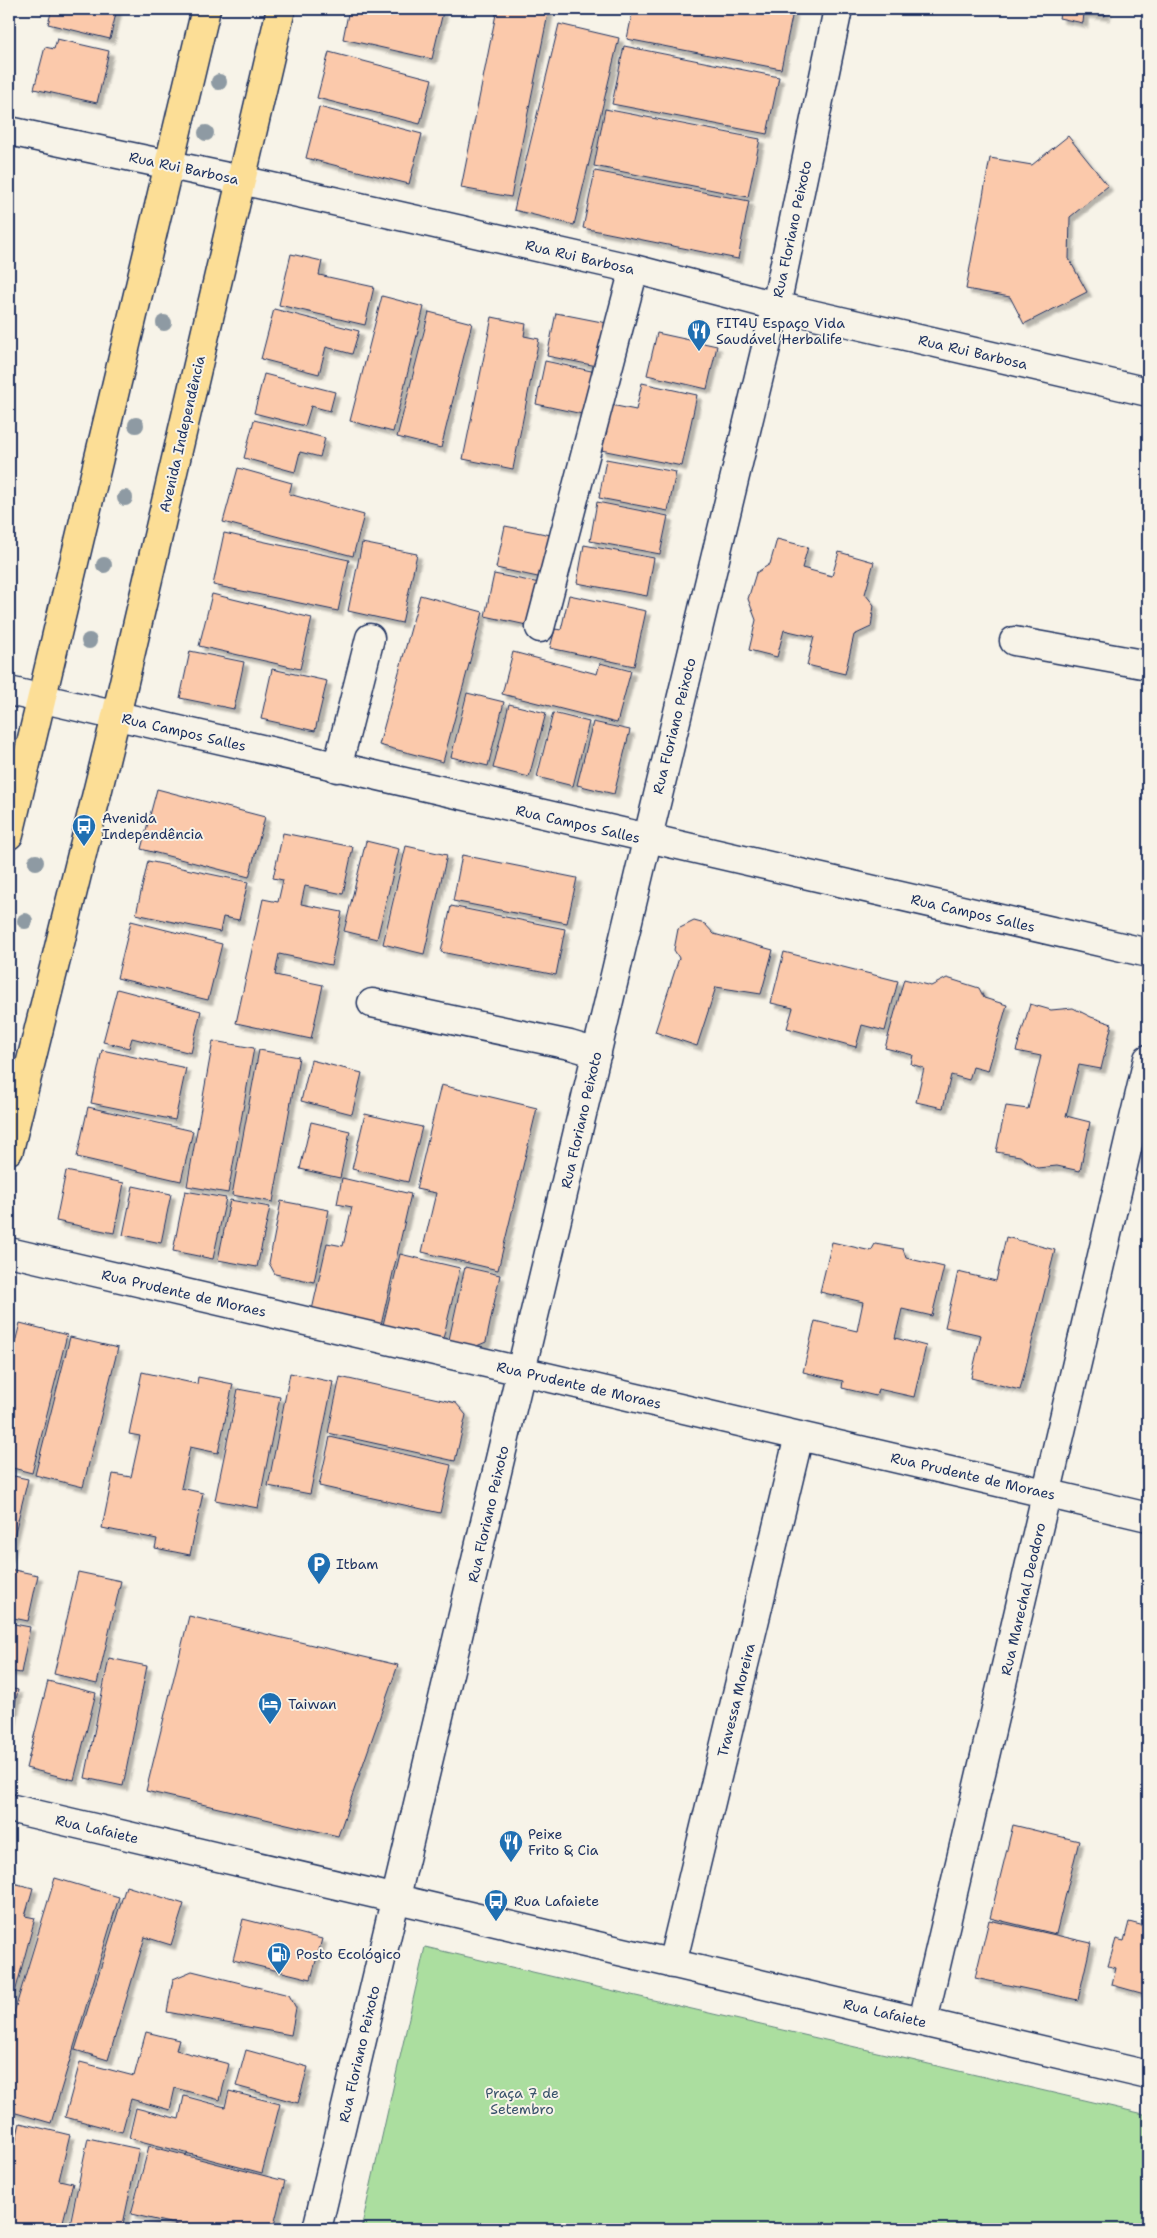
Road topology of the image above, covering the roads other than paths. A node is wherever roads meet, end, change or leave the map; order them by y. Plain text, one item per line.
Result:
1 (206, 9) edge
2 (281, 9) edge
3 (838, 9) edge
4 (9, 131) edge
5 (169, 166) junction
6 (242, 180) junction
7 (634, 269) junction
8 (776, 306) junction
9 (1148, 392) edge
10 (540, 628) dead end
11 (370, 638) dead end
12 (1014, 641) dead end
13 (1148, 664) edge
14 (9, 691) edge
15 (40, 699) junction
16 (116, 716) junction
17 (337, 768) junction
18 (9, 835) edge
19 (647, 840) junction
20 (1148, 953) edge
21 (372, 1003) dead end
22 (596, 1053) junction
23 (1148, 1059) edge
24 (9, 1150) edge
25 (9, 1252) edge
26 (522, 1371) junction
27 (800, 1436) junction
28 (1048, 1494) junction
29 (1148, 1517) edge
30 (9, 1808) edge
31 (395, 1898) junction
32 (672, 1964) junction
33 (923, 2021) junction
34 (1148, 2075) edge
35 (317, 2229) edge

1 - 5 main road
2 - 6 main road, Avenida Independência
3 - 8 street, Rua Floriano Peixoto
4 - 5 street, Rua Rui Barbosa
5 - 6 street, Rua Rui Barbosa
5 - 15 main road
6 - 7 street, Rua Rui Barbosa
6 - 16 main road, Avenida Independência
7 - 8 street, Rua Rui Barbosa
7 - 10 street
8 - 9 street, Rua Rui Barbosa
8 - 19 street, Rua Floriano Peixoto
11 - 17 street
12 - 13 street
14 - 15 street, Rua Campos Salles
15 - 16 street, Rua Campos Salles
15 - 18 main road
16 - 17 street, Rua Campos Salles
16 - 24 main road, Avenida Independência
17 - 19 street, Rua Campos Salles
19 - 20 street, Rua Campos Salles
19 - 22 street, Rua Floriano Peixoto
21 - 22 street
22 - 26 street, Rua Floriano Peixoto
23 - 28 street, Rua Marechal Deodoro
25 - 26 street, Rua Prudente de Moraes
26 - 27 street, Rua Prudente de Moraes
26 - 31 street, Rua Floriano Peixoto
27 - 28 street, Rua Prudente de Moraes
27 - 32 street, Travessa Moreira
28 - 29 street, Rua Prudente de Moraes
28 - 33 street, Rua Marechal Deodoro
30 - 31 street, Rua Lafaiete
31 - 32 street, Rua Lafaiete
31 - 35 street, Rua Floriano Peixoto
32 - 33 street, Rua Lafaiete
33 - 34 street, Rua Lafaiete

